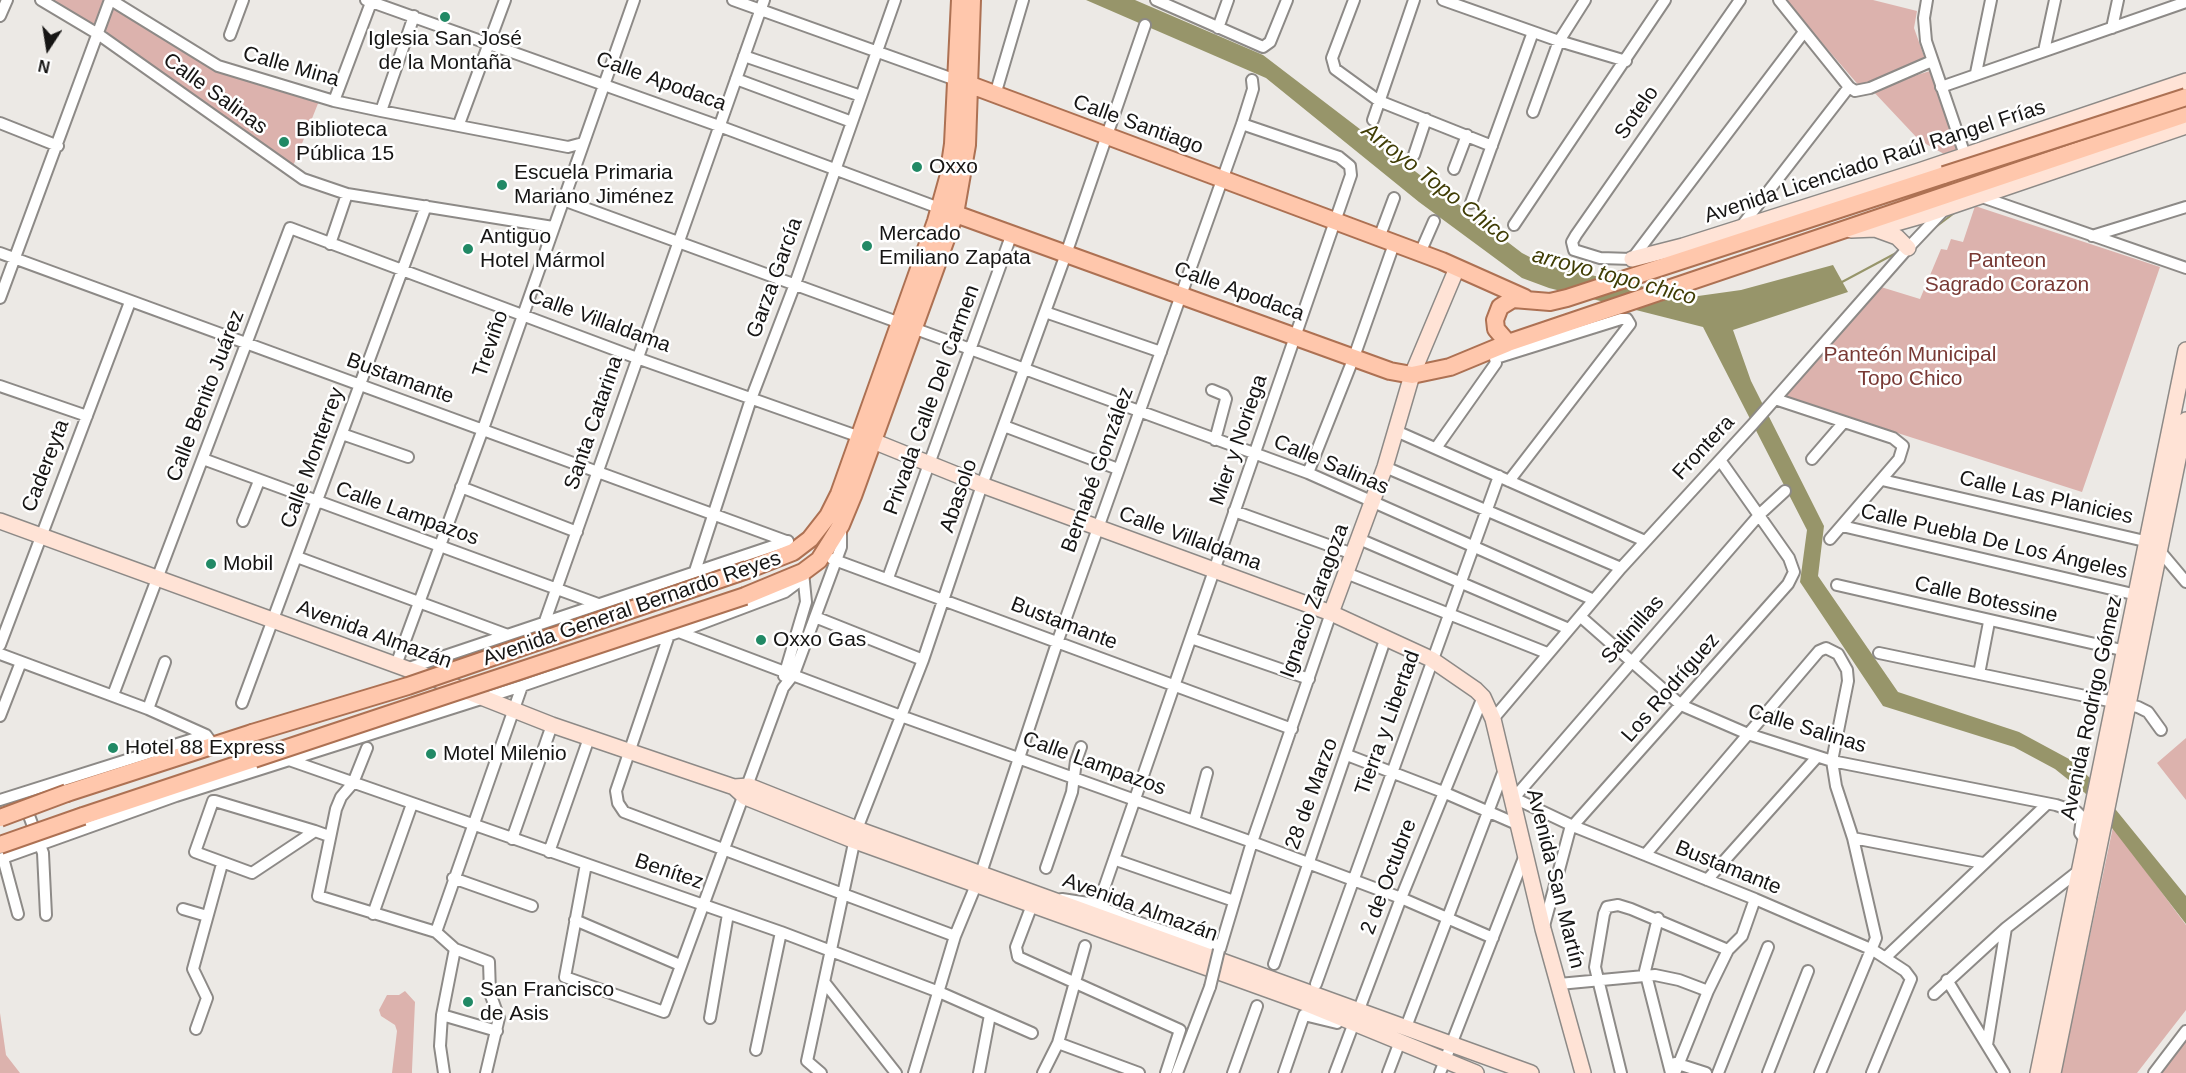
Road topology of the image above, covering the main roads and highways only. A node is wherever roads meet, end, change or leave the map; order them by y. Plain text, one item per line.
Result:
1 (960, 0) edge
2 (972, 0) edge
3 (963, 82) junction
4 (2183, 90) edge
5 (2185, 123) edge
6 (1948, 200) junction
7 (1800, 208) junction
8 (947, 211) junction
9 (1875, 229) junction
10 (1848, 230) junction
11 (1756, 237) junction
12 (1908, 248) road end
13 (1632, 267) junction
14 (1457, 268) junction
15 (1525, 298) junction
16 (1508, 344) junction
17 (2186, 351) edge
18 (1412, 375) junction
19 (2182, 400) edge
20 (2186, 420) edge
21 (866, 439) junction
22 (2167, 478) junction
23 (0, 521) edge
24 (2154, 546) junction
25 (1331, 613) junction
26 (1483, 697) joint
27 (2122, 703) junction
28 (130, 771) junction
29 (141, 798) junction
30 (0, 818) edge
31 (1, 854) edge
32 (2086, 870) junction
33 (978, 879) junction
34 (1443, 1067) edge
35 (1476, 1073) edge
36 (1531, 1073) edge
37 (1583, 1073) edge
38 (2038, 1073) edge
39 (2053, 1073) edge

1 - 3 main road, Avenida General Bernardo Reyes
2 - 3 main road, Avenida General Bernardo Reyes
3 - 8 main road, Avenida General Bernardo Reyes
3 - 14 main road, Calle Santiago
4 - 7 main road, Avenida Licenciado Raúl Rangel Frías
4 - 11 main road, bridge
5 - 6 main road, Calle Apodaca
5 - 6 main road
6 - 9 main road
6 - 10 main road, Calle Apodaca
7 - 11 main road
7 - 13 main road, Avenida Licenciado Raúl Rangel Frías
8 - 18 main road, Calle Apodaca
8 - 21 main road, Avenida General Bernardo Reyes
9 - 10 main road
9 - 12 main road
10 - 16 main road, Calle Apodaca
11 - 13 main road
13 - 15 main road
14 - 15 main road, Calle Santiago
14 - 18 main road, Ignacio Zaragoza
15 - 16 main road
16 - 18 main road, Calle Apodaca
17 - 19 main road, Avenida Rodrigo Gómez
18 - 25 main road, Ignacio Zaragoza
19 - 22 main road, Avenida Rodrigo Gómez
20 - 22 main road, Avenida Rodrigo Gómez
21 - 25 main road, Calle Villaldama
21 - 28 main road, Avenida General Bernardo Reyes, bridge
21 - 29 main road, Avenida General Bernardo Reyes, bridge
22 - 24 main road, Avenida Rodrigo Gómez
23 - 33 main road, Avenida Almazán
24 - 27 main road, Avenida Rodrigo Gómez
24 - 27 main road, Avenida Rodrigo Gómez
25 - 26 main road, Calle Villaldama
26 - 37 main road, Avenida San Martín
27 - 32 main road, Avenida Rodrigo Gómez
27 - 32 main road, Avenida Rodrigo Gómez
28 - 29 main road
28 - 30 main road, Avenida General Bernardo Reyes, bridge
29 - 31 main road, Avenida General Bernardo Reyes, bridge
32 - 38 main road, Avenida Rodrigo Gómez
32 - 39 main road, Avenida Rodrigo Gómez
33 - 34 main road, Avenida Almazán
33 - 36 main road, Avenida Almazán
34 - 35 main road, Avenida Almazán

